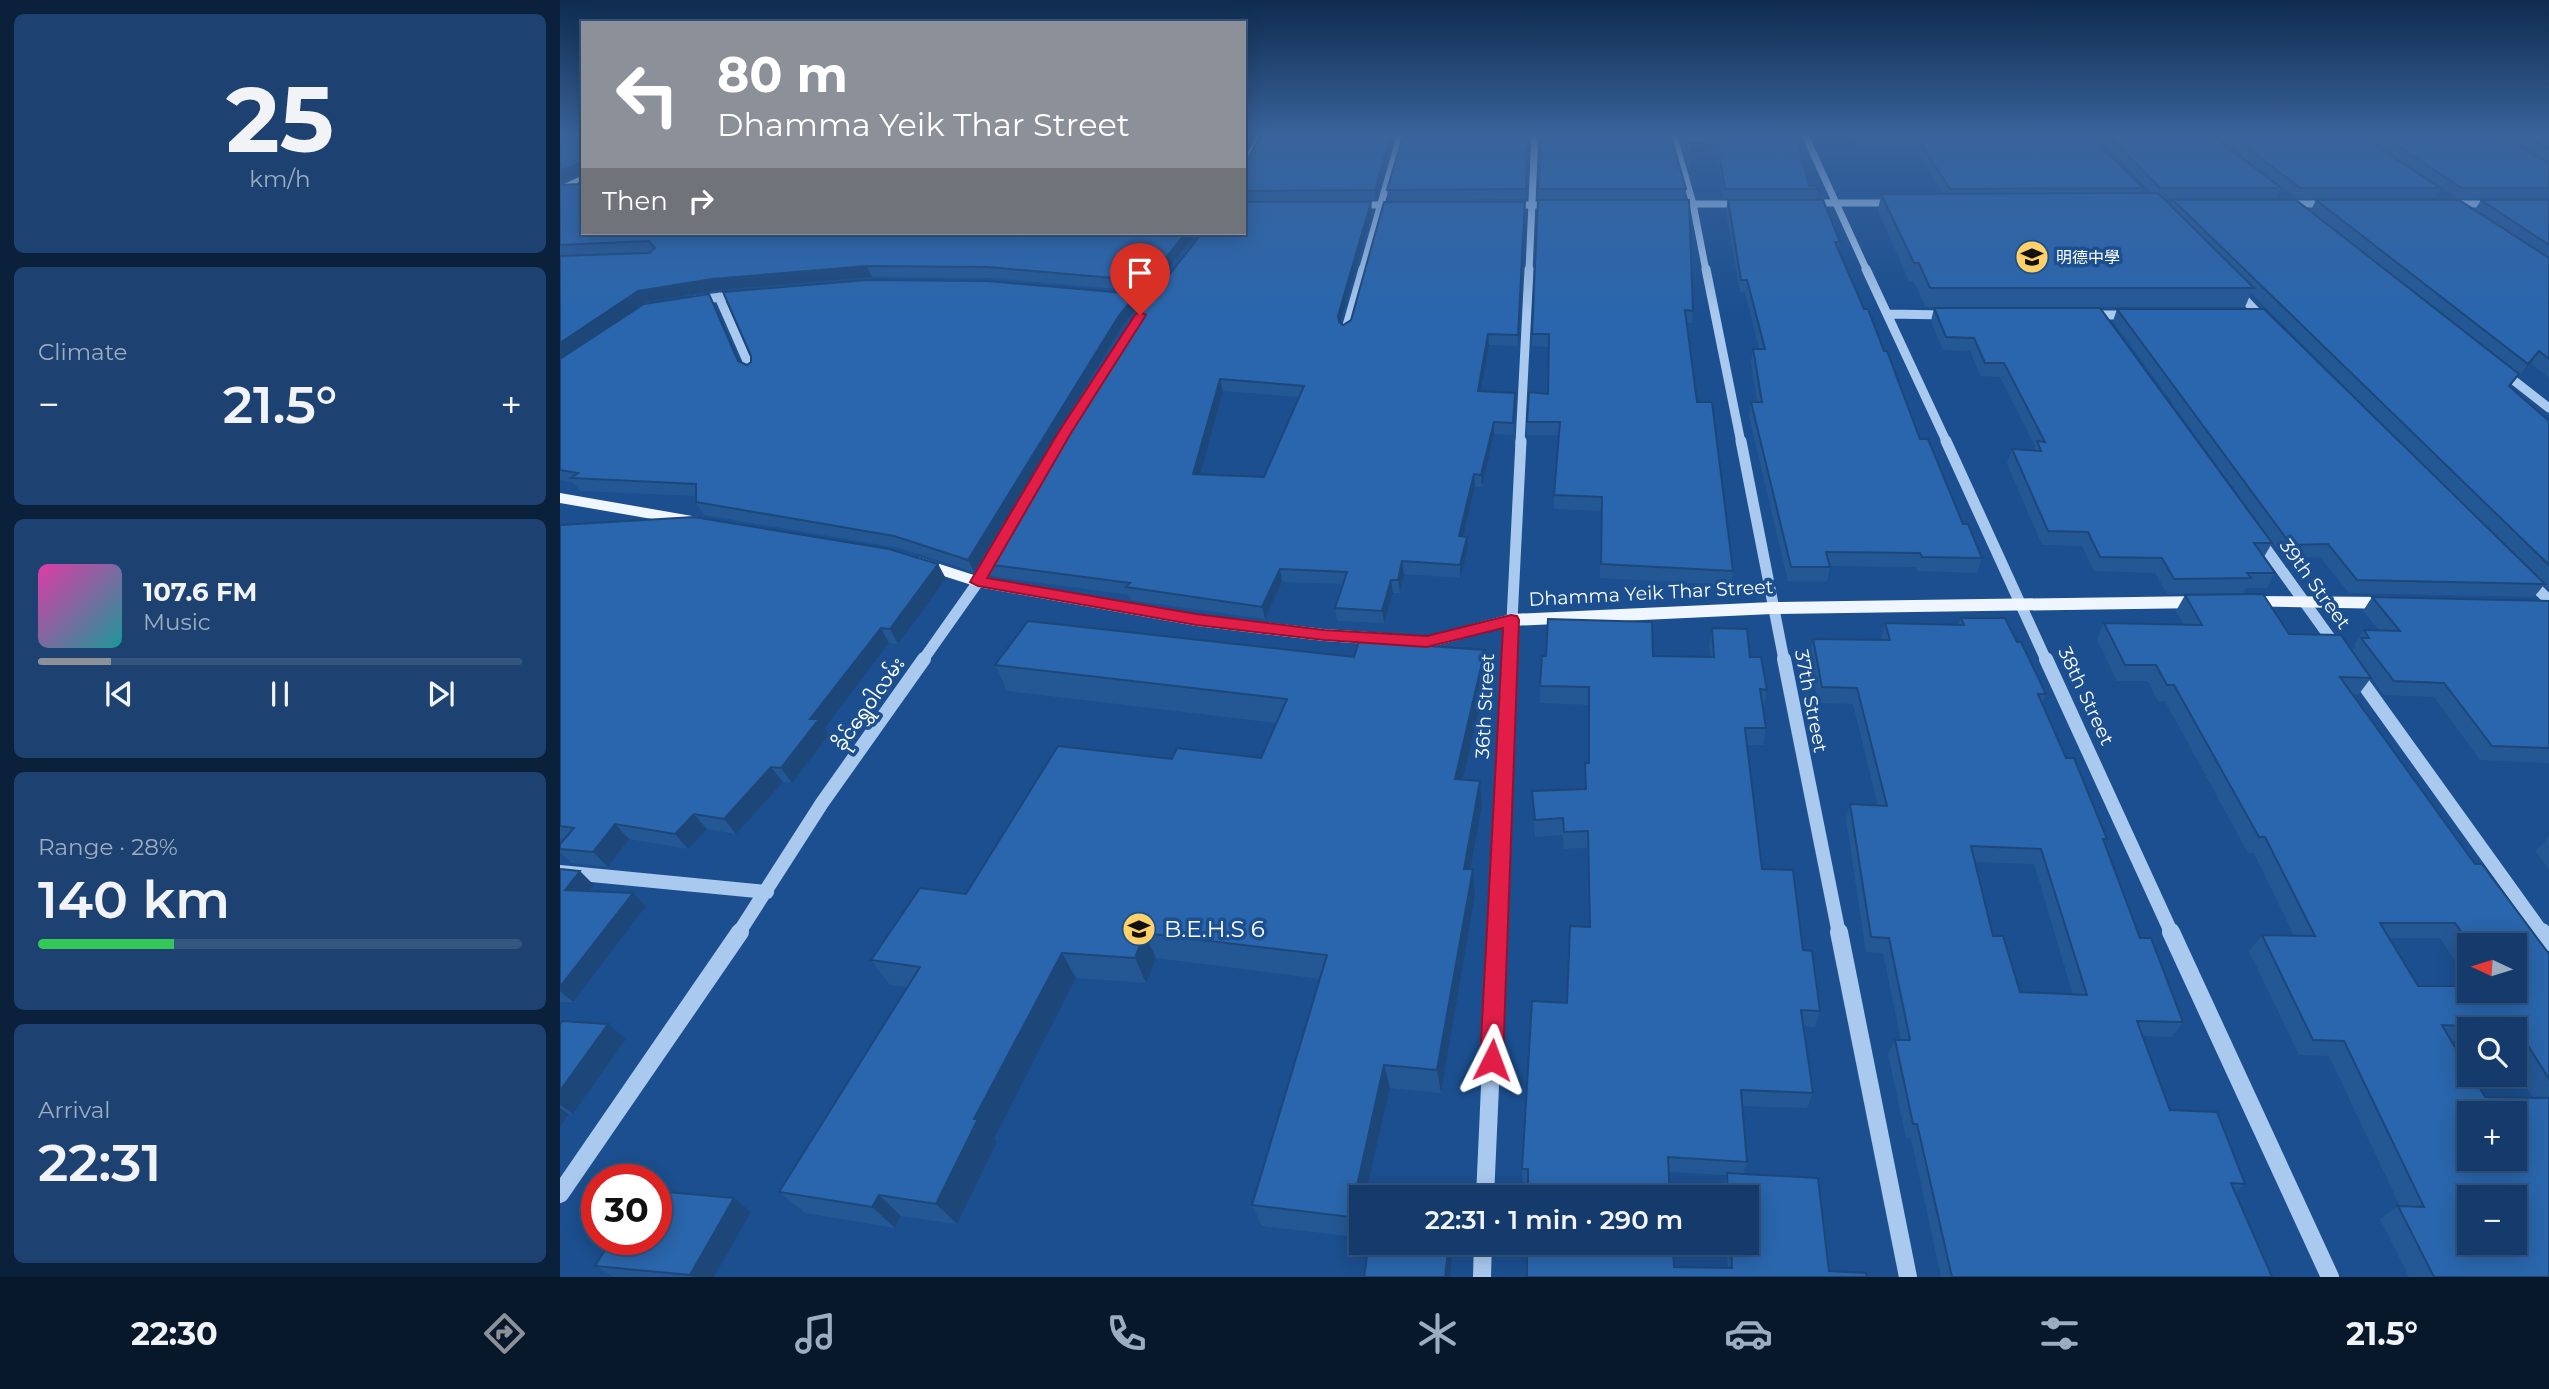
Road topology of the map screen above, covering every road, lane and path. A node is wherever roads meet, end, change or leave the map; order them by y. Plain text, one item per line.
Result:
1 (1384, 193) edge
2 (1533, 193) edge
3 (1690, 193) edge
4 (1832, 193) edge
5 (2277, 199) edge
6 (2441, 200) edge
7 (1837, 203) junction
8 (1899, 203) edge
9 (1666, 204) edge
10 (1693, 204) junction
11 (1759, 204) edge
12 (1798, 204) edge
13 (2290, 204) junction
14 (2344, 204) edge
15 (2454, 204) junction
16 (2508, 204) edge
17 (1340, 205) edge
18 (1381, 205) junction
19 (1409, 205) edge
20 (1504, 205) edge
21 (1532, 205) junction
22 (1559, 205) edge
23 (2464, 211) edge
24 (2300, 212) edge
25 (2225, 278) edge
26 (744, 295) edge
27 (1113, 295) edge
28 (719, 297) junction
29 (1153, 299) edge
30 (684, 301) edge
31 (1887, 314) junction
32 (2245, 314) edge
33 (2259, 314) junction
34 (1954, 315) edge
35 (2140, 315) edge
36 (2268, 324) edge
37 (2108, 326) edge
38 (1346, 329) edge
39 (2495, 366) edge
40 (751, 370) edge
41 (2549, 408) edge
42 (560, 498) edge
43 (709, 524) edge
44 (2249, 524) edge
45 (1004, 536) edge
46 (900, 556) edge
47 (2520, 572) edge
48 (978, 582) junction
49 (2304, 601) junction
50 (2413, 603) edge
51 (2022, 604) junction
52 (2544, 604) edge
53 (1772, 608) junction
54 (1511, 620) junction
55 (2343, 656) edge
56 (2351, 667) edge
57 (560, 872) edge
58 (767, 892) junction
59 (2549, 942) edge
60 (1486, 1185) edge
61 (560, 1194) edge
62 (1483, 1255) edge
63 (1482, 1277) edge
64 (1908, 1277) edge
65 (2330, 1277) edge

1 - 18 street
2 - 21 street, 36th Street
3 - 10 street, 37th Street
4 - 7 street, 38th Street
5 - 13 street
6 - 15 street
7 - 8 street
7 - 12 street
7 - 31 street, 38th Street
9 - 10 street
10 - 11 street
10 - 53 street, 37th Street
13 - 14 street
13 - 24 street
15 - 16 street
15 - 23 street
17 - 18 street
18 - 19 street
18 - 38 street
20 - 21 street
21 - 22 street
21 - 54 street, 36th Street
25 - 33 street
26 - 28 street
27 - 29 street
28 - 30 street
28 - 40 street
31 - 34 street
31 - 51 street, 38th Street
32 - 33 street
33 - 36 street
35 - 37 street
39 - 41 street
42 - 43 main road
44 - 49 street, 39th Street
45 - 48 street, ခိုင်ရွှေဝါလမ်း
46 - 48 main road, Dhamma Yeik Thar Street
47 - 52 street
48 - 54 main road, Dhamma Yeik Thar Street
48 - 58 street, ခိုင်ရွှေဝါလမ်း
49 - 50 main road, Dhamma Yeik Thar Street
49 - 51 main road, Dhamma Yeik Thar Street
49 - 55 street, 39th Street
51 - 53 main road, Dhamma Yeik Thar Street
51 - 65 street, 38th Street
53 - 54 main road, Dhamma Yeik Thar Street
53 - 64 street, 37th Street
54 - 60 street, 36th Street
56 - 59 street
57 - 58 street
58 - 61 street, ခိုင်ရွှေဝါလမ်း
62 - 63 street

